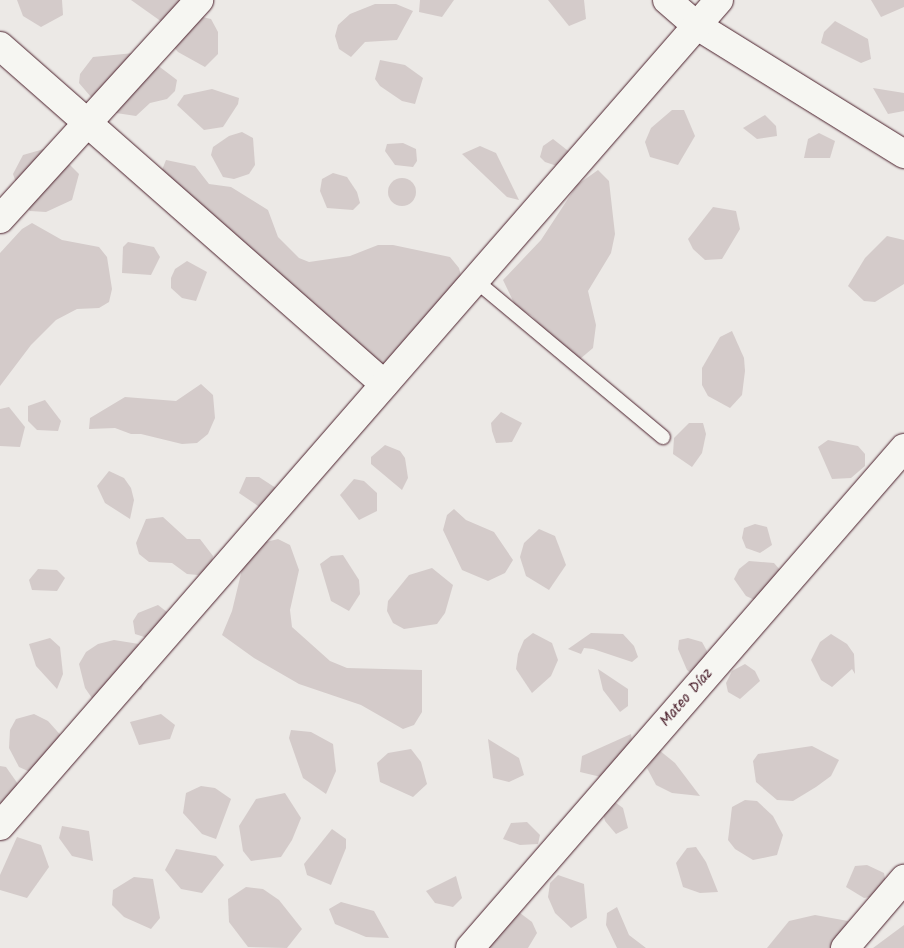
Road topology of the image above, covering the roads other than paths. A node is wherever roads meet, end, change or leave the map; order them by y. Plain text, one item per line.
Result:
1 (199, 0) edge
2 (667, 0) edge
3 (719, 0) edge
4 (696, 25) junction
5 (0, 46) edge
6 (87, 125) junction
7 (904, 154) edge
8 (0, 219) edge
9 (475, 280) junction
10 (384, 384) junction
11 (663, 437) dead end
12 (904, 448) edge
13 (0, 826) edge
14 (904, 879) edge
15 (470, 948) edge
16 (845, 948) edge

1 - 6 street
2 - 4 street
3 - 4 street
4 - 7 street
4 - 9 street
5 - 6 street
6 - 8 street
6 - 10 street
9 - 10 street
9 - 11 lane
10 - 13 street
12 - 15 street, Mateo Díaz
14 - 16 street

